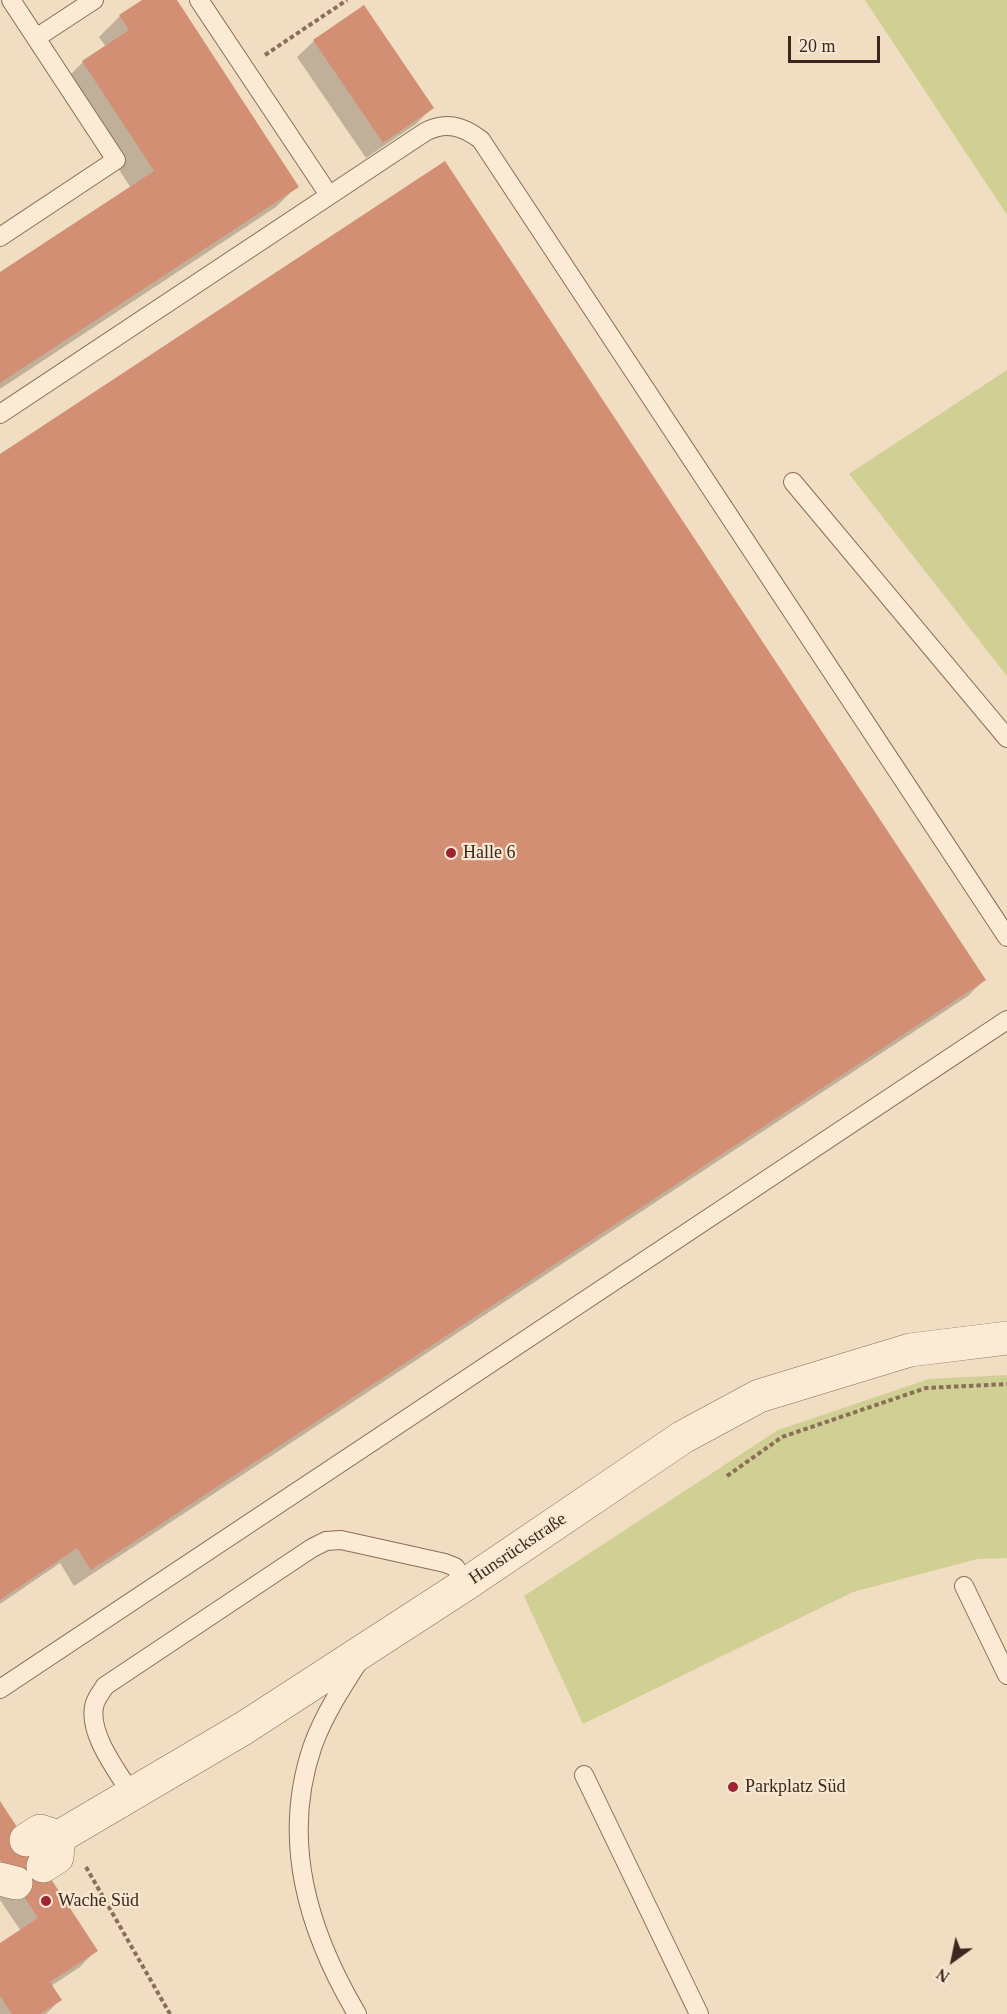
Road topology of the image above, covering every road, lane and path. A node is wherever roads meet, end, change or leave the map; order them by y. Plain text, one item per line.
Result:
1 (11, 0) edge
2 (94, 0) edge
3 (199, 0) edge
4 (347, 0) edge
5 (36, 38) junction
6 (245, 69) junction
7 (329, 195) junction
8 (0, 237) edge
9 (0, 414) edge
10 (793, 482) dead end
11 (1007, 738) edge
12 (1007, 937) edge
13 (1007, 1020) edge
14 (1007, 1338) edge
15 (1007, 1384) edge
16 (727, 1476) dead end
17 (466, 1584) junction
18 (964, 1586) dead end
19 (366, 1649) junction
20 (1007, 1675) edge
21 (0, 1689) edge
22 (584, 1775) dead end
23 (131, 1793) junction
24 (63, 1834) junction
25 (21, 1867) edge
26 (170, 2014) edge
27 (357, 2014) edge
28 (699, 2014) edge

1 - 5 lane
2 - 5 lane
3 - 6 lane
4 - 6 path
5 - 8 lane
6 - 7 lane
7 - 9 lane
7 - 12 lane
10 - 11 lane
13 - 21 lane
14 - 17 street, Hunsrückstraße
15 - 16 path
17 - 19 street, Hunsrückstraße
17 - 23 lane
18 - 20 lane
19 - 23 street, Hunsrückstraße
19 - 27 lane
22 - 28 lane
23 - 24 street, Hunsrückstraße
24 - 25 street
24 - 26 path

